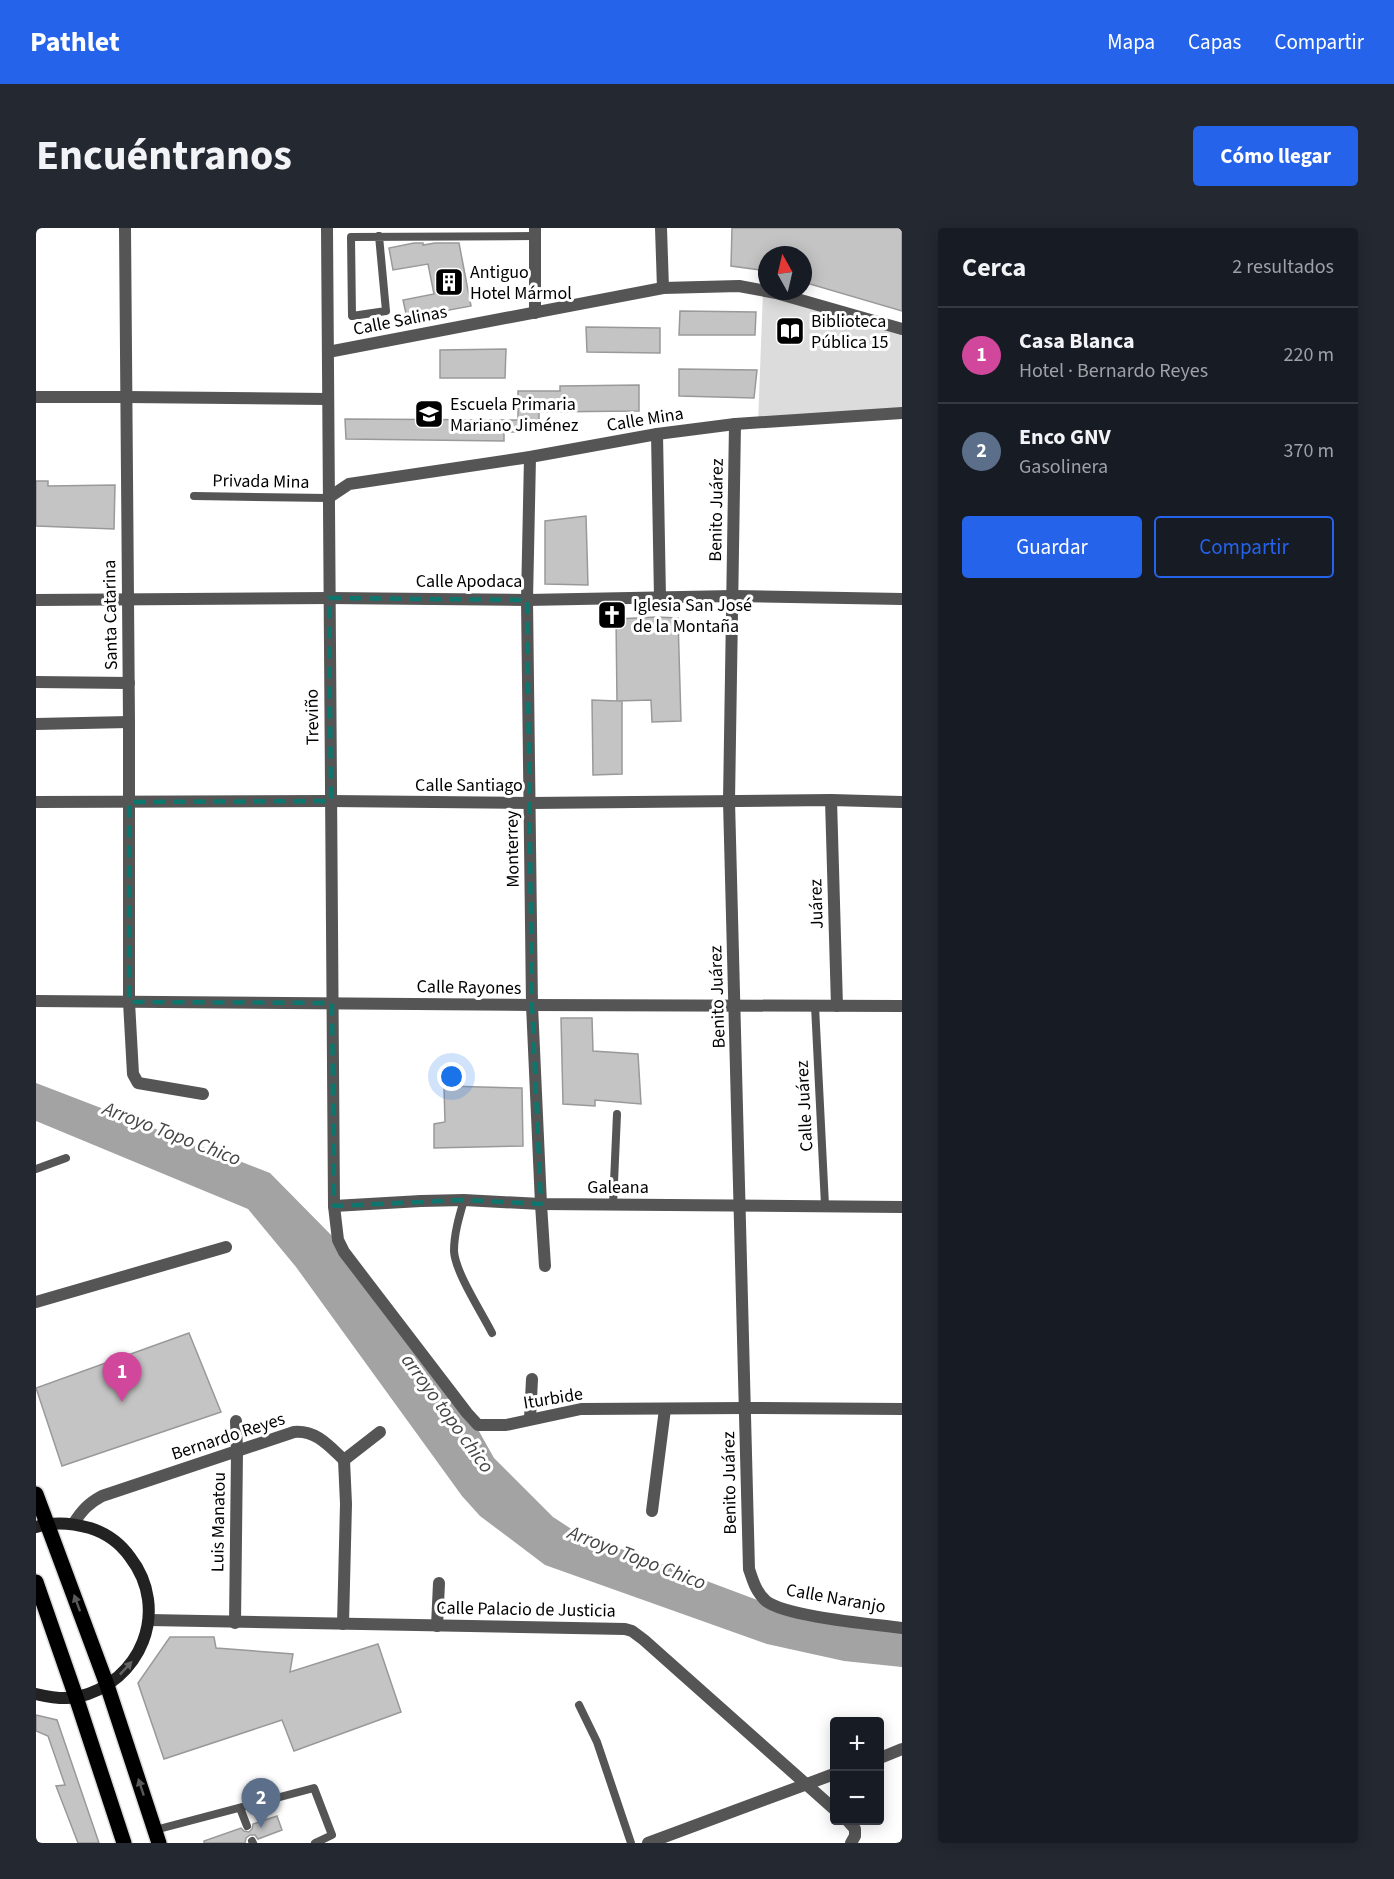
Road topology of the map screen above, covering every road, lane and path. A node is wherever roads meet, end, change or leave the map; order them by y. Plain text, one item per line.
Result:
1 (125, 228) edge
2 (327, 228) edge
3 (661, 228) edge
4 (535, 232) edge
5 (379, 236) junction
6 (663, 288) junction
7 (535, 313) junction
8 (902, 329) edge
9 (328, 352) junction
10 (126, 396) junction
11 (36, 398) edge
12 (327, 399) junction
13 (902, 413) edge
14 (735, 424) junction
15 (657, 434) junction
16 (530, 457) junction
17 (194, 496) dead end
18 (328, 498) junction
19 (733, 596) junction
20 (329, 598) junction
21 (660, 598) junction
22 (902, 599) edge
23 (36, 600) edge
24 (128, 600) junction
25 (527, 600) junction
26 (36, 682) edge
27 (129, 683) junction
28 (129, 722) junction
29 (36, 724) edge
30 (831, 800) junction
31 (331, 801) junction
32 (729, 801) junction
33 (36, 802) edge
34 (129, 802) junction
35 (902, 802) edge
36 (530, 803) junction
37 (36, 1001) edge
38 (129, 1002) junction
39 (332, 1003) junction
40 (532, 1005) junction
41 (736, 1005) junction
42 (815, 1006) junction
43 (837, 1006) junction
44 (902, 1006) edge
45 (203, 1094) dead end
46 (617, 1114) dead end
47 (66, 1158) dead end
48 (36, 1169) edge
49 (464, 1200) junction
50 (541, 1204) junction
51 (613, 1205) junction
52 (740, 1205) junction
53 (825, 1205) junction
54 (334, 1206) junction
55 (902, 1207) edge
56 (226, 1247) dead end
57 (545, 1266) dead end
58 (36, 1302) edge
59 (492, 1333) dead end
60 (532, 1379) dead end
61 (745, 1408) junction
62 (665, 1409) junction
63 (902, 1409) edge
64 (530, 1419) junction
65 (236, 1421) dead end
66 (380, 1432) dead end
67 (237, 1452) junction
68 (344, 1460) junction
69 (36, 1494) edge
70 (651, 1511) dead end
71 (74, 1523) junction
72 (41, 1526) edge
73 (749, 1569) joint
74 (36, 1582) edge
75 (439, 1584) dead end
76 (149, 1620) junction
77 (234, 1623) junction
78 (343, 1624) junction
79 (437, 1626) junction
80 (902, 1628) edge
81 (107, 1685) junction
82 (36, 1694) edge
83 (76, 1697) junction
84 (579, 1705) dead end
85 (902, 1749) edge
86 (884, 1756) edge
87 (830, 1775) edge
88 (807, 1784) junction
89 (830, 1805) edge
90 (240, 1808) junction
91 (851, 1825) edge
92 (247, 1826) dead end
93 (157, 1837) edge
94 (124, 1843) edge
95 (315, 1843) edge
96 (631, 1843) edge
97 (648, 1843) edge
98 (851, 1843) edge

1 - 10 street, Santa Catarina
2 - 9 street, Treviño
3 - 6 street
4 - 5 lane
4 - 7 street
5 - 5 lane
6 - 7 street, Calle Salinas
6 - 8 street, Calle Salinas
7 - 9 street, Calle Salinas
9 - 12 street, Treviño
10 - 11 street
10 - 12 street
10 - 24 street, Santa Catarina
12 - 18 street, Treviño
13 - 14 street, Calle Mina
14 - 15 street, Calle Mina
14 - 19 street, Benito Juárez
15 - 16 street, Calle Mina
15 - 21 street
16 - 18 street, Calle Mina
16 - 25 street, Monterrey
17 - 18 lane, Privada Mina
18 - 20 street, Treviño
19 - 21 street, Calle Apodaca
19 - 22 street, Calle Apodaca
19 - 32 street, Benito Juárez
20 - 24 street, Calle Apodaca
20 - 25 street, Calle Apodaca
20 - 31 street, Treviño
21 - 25 street, Calle Apodaca
23 - 24 street, Calle Apodaca
24 - 27 street, Santa Catarina
25 - 36 street, Monterrey
26 - 27 street
27 - 28 street, Santa Catarina
28 - 29 street
28 - 34 street, Santa Catarina
30 - 32 street, Calle Santiago
30 - 35 street, Calle Santiago
30 - 43 street, Juárez
31 - 34 street, Calle Santiago
31 - 36 street, Calle Santiago
31 - 39 street, Treviño
32 - 36 street, Calle Santiago
32 - 41 street, Benito Juárez
33 - 34 street, Calle Santiago
34 - 38 street, Santa Catarina
36 - 40 street, Monterrey
37 - 38 street, Calle Rayones
38 - 39 street, Calle Rayones
38 - 45 street, Santa Catarina
39 - 40 street, Calle Rayones
39 - 54 street, Treviño
40 - 41 street, Calle Rayones
40 - 50 street, Monterrey
41 - 42 street, Calle Rayones
41 - 52 street, Benito Juárez
42 - 43 street, Calle Rayones
42 - 53 lane, Calle Juárez
43 - 44 street, Calle Rayones
46 - 51 lane
47 - 48 lane
49 - 50 street, Galeana
49 - 54 street, Galeana
49 - 59 lane
50 - 51 street, Galeana
50 - 57 street, Monterrey
51 - 52 street, Galeana
52 - 53 street, Galeana
52 - 61 street, Benito Juárez
53 - 55 street, Galeana
54 - 64 street, Iturbide
56 - 58 street
60 - 64 street
61 - 62 street, Iturbide
61 - 63 street, Iturbide
61 - 73 street, Benito Juárez
62 - 64 street, Iturbide
62 - 70 street
65 - 67 street, Luis Manatou
66 - 68 street
67 - 68 street, Bernardo Reyes
67 - 71 street, Bernardo Reyes
67 - 77 street, Luis Manatou
68 - 78 street
69 - 72 main road
71 - 72 street
71 - 76 street
81 -> 72 main road
73 - 80 street, Calle Naranjo
74 - 83 main road
75 - 79 street
76 - 77 street, Calle Palacio de Justicia
81 -> 76 street
77 - 78 street, Calle Palacio de Justicia
78 - 79 street, Calle Palacio de Justicia
79 - 88 street, Calle Palacio de Justicia
81 - 83 street
93 -> 81 main road
82 - 83 street
83 - 94 main road
84 - 96 lane
85 - 86 street
87 - 88 street
88 - 89 street, Calle Palacio de Justicia
88 - 97 street
90 - 92 lane
90 - 93 lane
90 - 95 lane
91 - 98 street

